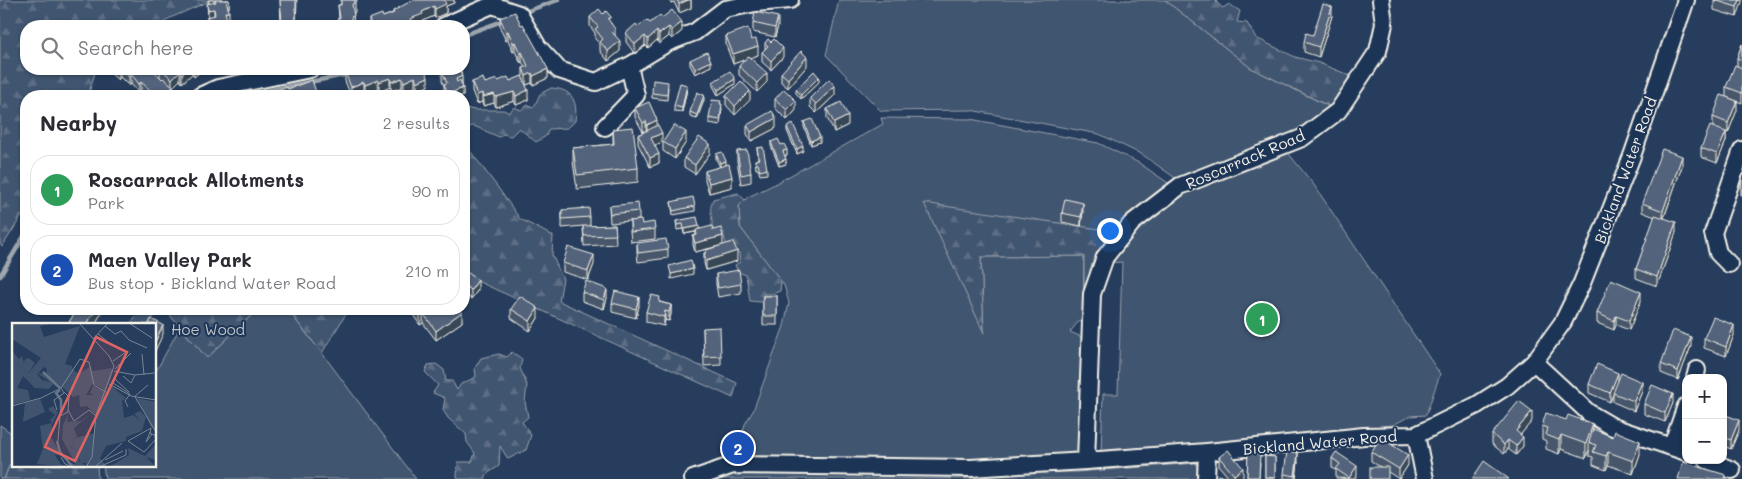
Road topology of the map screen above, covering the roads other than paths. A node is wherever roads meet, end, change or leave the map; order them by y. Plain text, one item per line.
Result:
1 (790, 0) edge
2 (1380, 0) edge
3 (1686, 0) edge
4 (458, 20) edge
5 (629, 66) junction
6 (281, 75) edge
7 (214, 90) edge
8 (605, 127) dead end
9 (1742, 150) edge
10 (1728, 264) dead end
11 (1534, 362) junction
12 (1684, 419) edge
13 (1416, 434) junction
14 (1679, 449) edge
15 (1207, 452) junction
16 (1086, 461) junction
17 (1717, 464) edge
18 (1732, 470) dead end
19 (693, 479) edge
20 (1206, 479) edge
21 (1425, 479) edge

1 - 5 street
2 - 16 street, Roscarrack Road
3 - 11 street, Bickland Water Road
4 - 5 street
5 - 8 street
6 - 7 street
9 - 10 street
11 - 13 street, Bickland Water Road
11 - 14 street
12 - 14 street
13 - 15 street, Bickland Water Road
13 - 21 street
15 - 16 street, Bickland Water Road
15 - 20 street
16 - 19 street, Bickland Water Road
17 - 18 street

